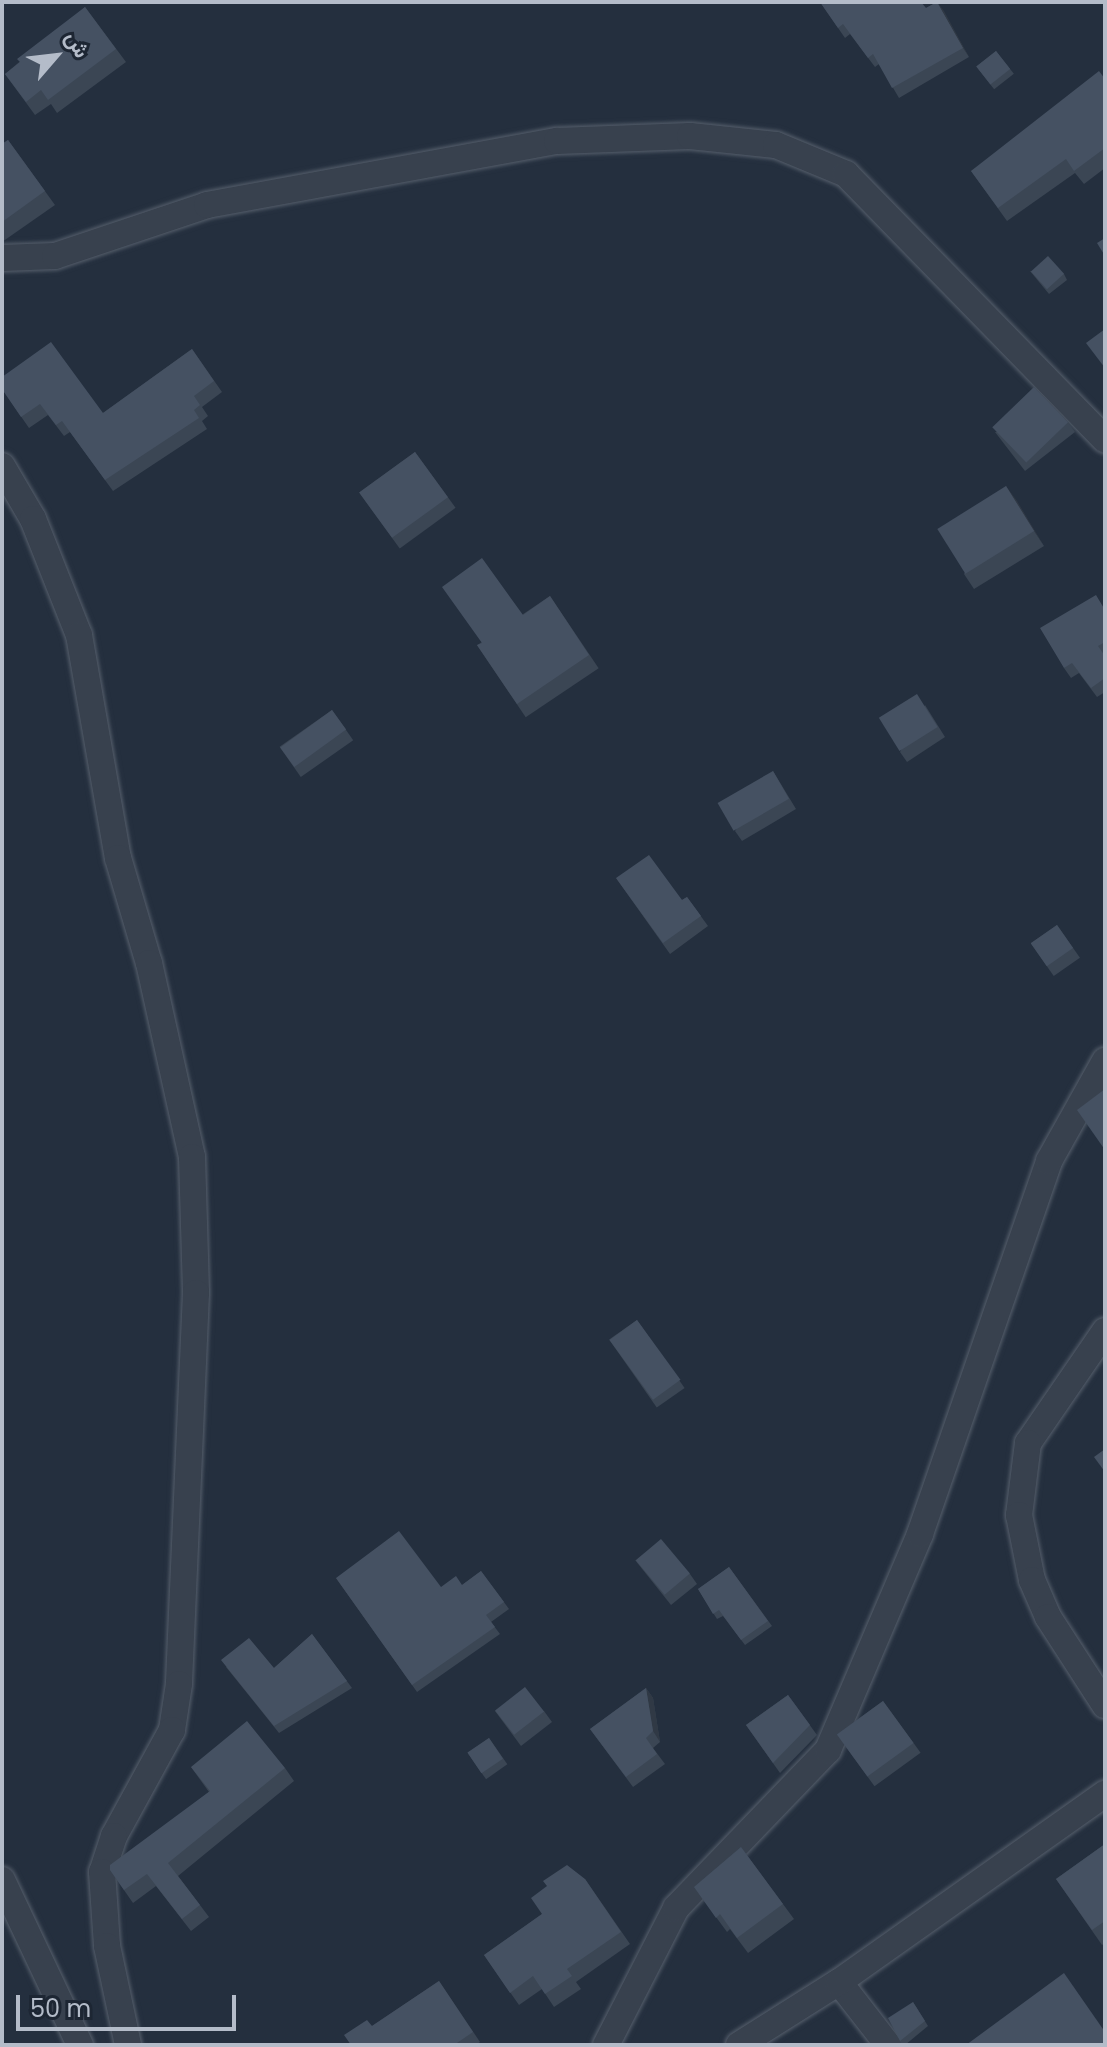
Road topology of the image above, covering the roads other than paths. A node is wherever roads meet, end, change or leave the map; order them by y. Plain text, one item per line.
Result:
1 (2, 258) edge
2 (1105, 439) edge
3 (2, 466) edge
4 (1105, 1061) edge
5 (1105, 1331) edge
6 (1105, 1705) edge
7 (1105, 1794) edge
8 (2, 1880) edge
9 (839, 1982) junction
10 (80, 2045) edge
11 (128, 2045) edge
12 (606, 2045) edge
13 (739, 2045) edge
14 (888, 2045) edge

1 - 2 street
3 - 11 street
4 - 12 street
5 - 6 street
7 - 9 street
8 - 10 street
9 - 13 street
9 - 14 street

